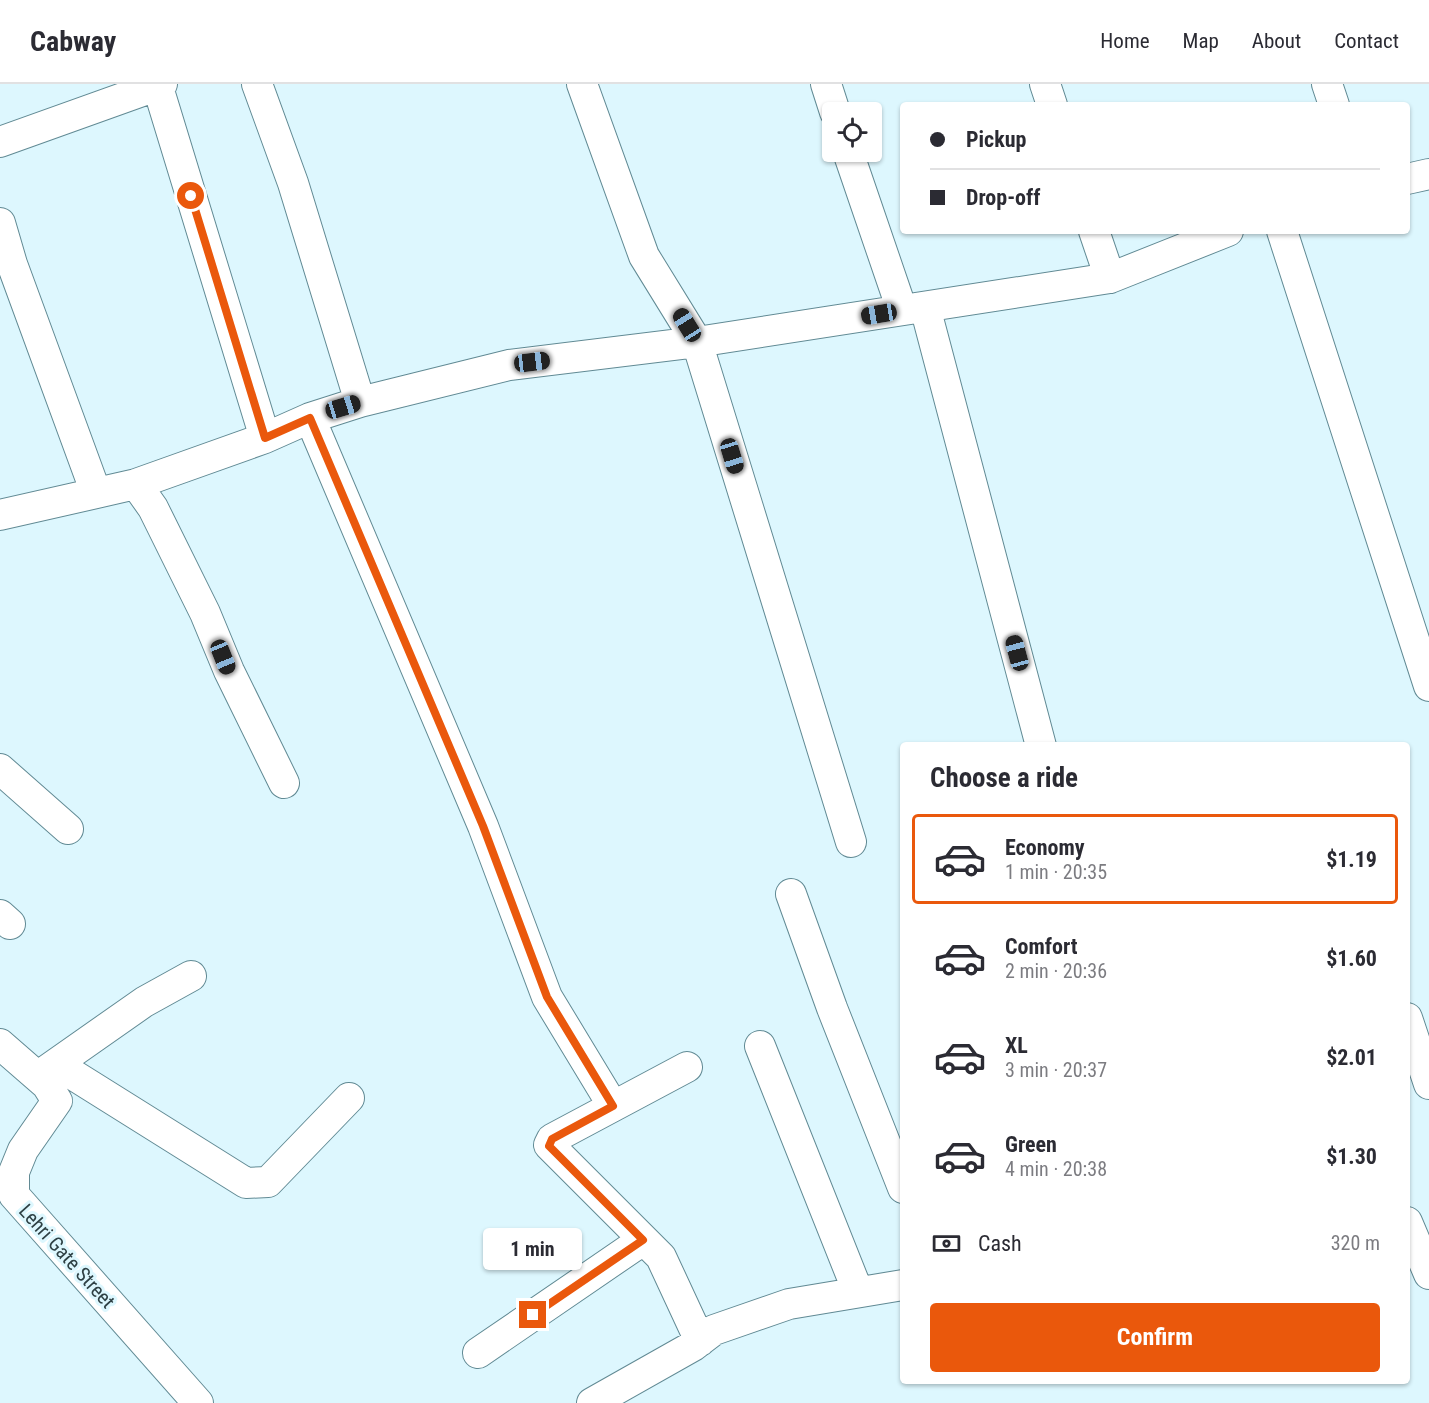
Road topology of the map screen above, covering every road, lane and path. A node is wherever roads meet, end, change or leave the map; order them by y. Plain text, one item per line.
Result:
1 (257, 84) edge
2 (582, 84) edge
3 (826, 84) edge
4 (1045, 84) edge
5 (1327, 84) edge
6 (159, 85) edge
7 (832, 102) edge
8 (1051, 102) edge
9 (1333, 102) edge
10 (0, 142) edge
11 (852, 162) edge
12 (1429, 174) edge
13 (1410, 178) edge
14 (0, 223) edge
15 (1095, 234) edge
16 (1220, 234) edge
17 (1283, 234) edge
18 (6, 266) edge
19 (1110, 278) junction
20 (913, 308) junction
21 (697, 342) junction
22 (360, 402) junction
23 (310, 418) junction
24 (265, 438) junction
25 (136, 484) junction
26 (96, 493) junction
27 (0, 515) edge
28 (1429, 686) edge
29 (1040, 742) edge
30 (0, 769) edge
31 (284, 783) dead end
32 (68, 830) dead end
33 (851, 842) dead end
34 (791, 894) dead end
35 (191, 976) dead end
36 (1410, 1027) edge
37 (0, 1044) edge
38 (760, 1046) dead end
39 (687, 1067) dead end
40 (46, 1070) junction
41 (1429, 1084) edge
42 (350, 1098) dead end
43 (613, 1106) junction
44 (900, 1180) edge
45 (1410, 1229) edge
46 (643, 1240) junction
47 (1429, 1273) edge
48 (1410, 1274) edge
49 (900, 1285) edge
50 (858, 1292) junction
51 (700, 1341) junction
52 (478, 1353) dead end
53 (198, 1403) edge
54 (592, 1403) edge

1 - 22 street
2 - 21 street
3 - 7 street
4 - 8 street
5 - 9 street
6 - 10 street
6 - 24 street
11 - 20 street
12 - 13 street
14 - 18 street
15 - 19 street
16 - 19 street
17 - 28 street
18 - 26 street
19 - 20 street
20 - 21 street
20 - 29 street
21 - 22 street
21 - 33 street
22 - 23 street
23 - 24 street
23 - 43 street
24 - 25 street
25 - 26 street
25 - 31 street
26 - 27 street
30 - 32 street
34 - 44 street
35 - 40 street
36 - 41 street
37 - 40 street, Lehri Gate Street
38 - 50 street
39 - 43 street
40 - 42 street
40 - 53 street, Lehri Gate Street
43 - 46 street
45 - 47 street
46 - 51 street
46 - 52 street
47 - 48 street
49 - 50 street
50 - 51 street
51 - 54 street

